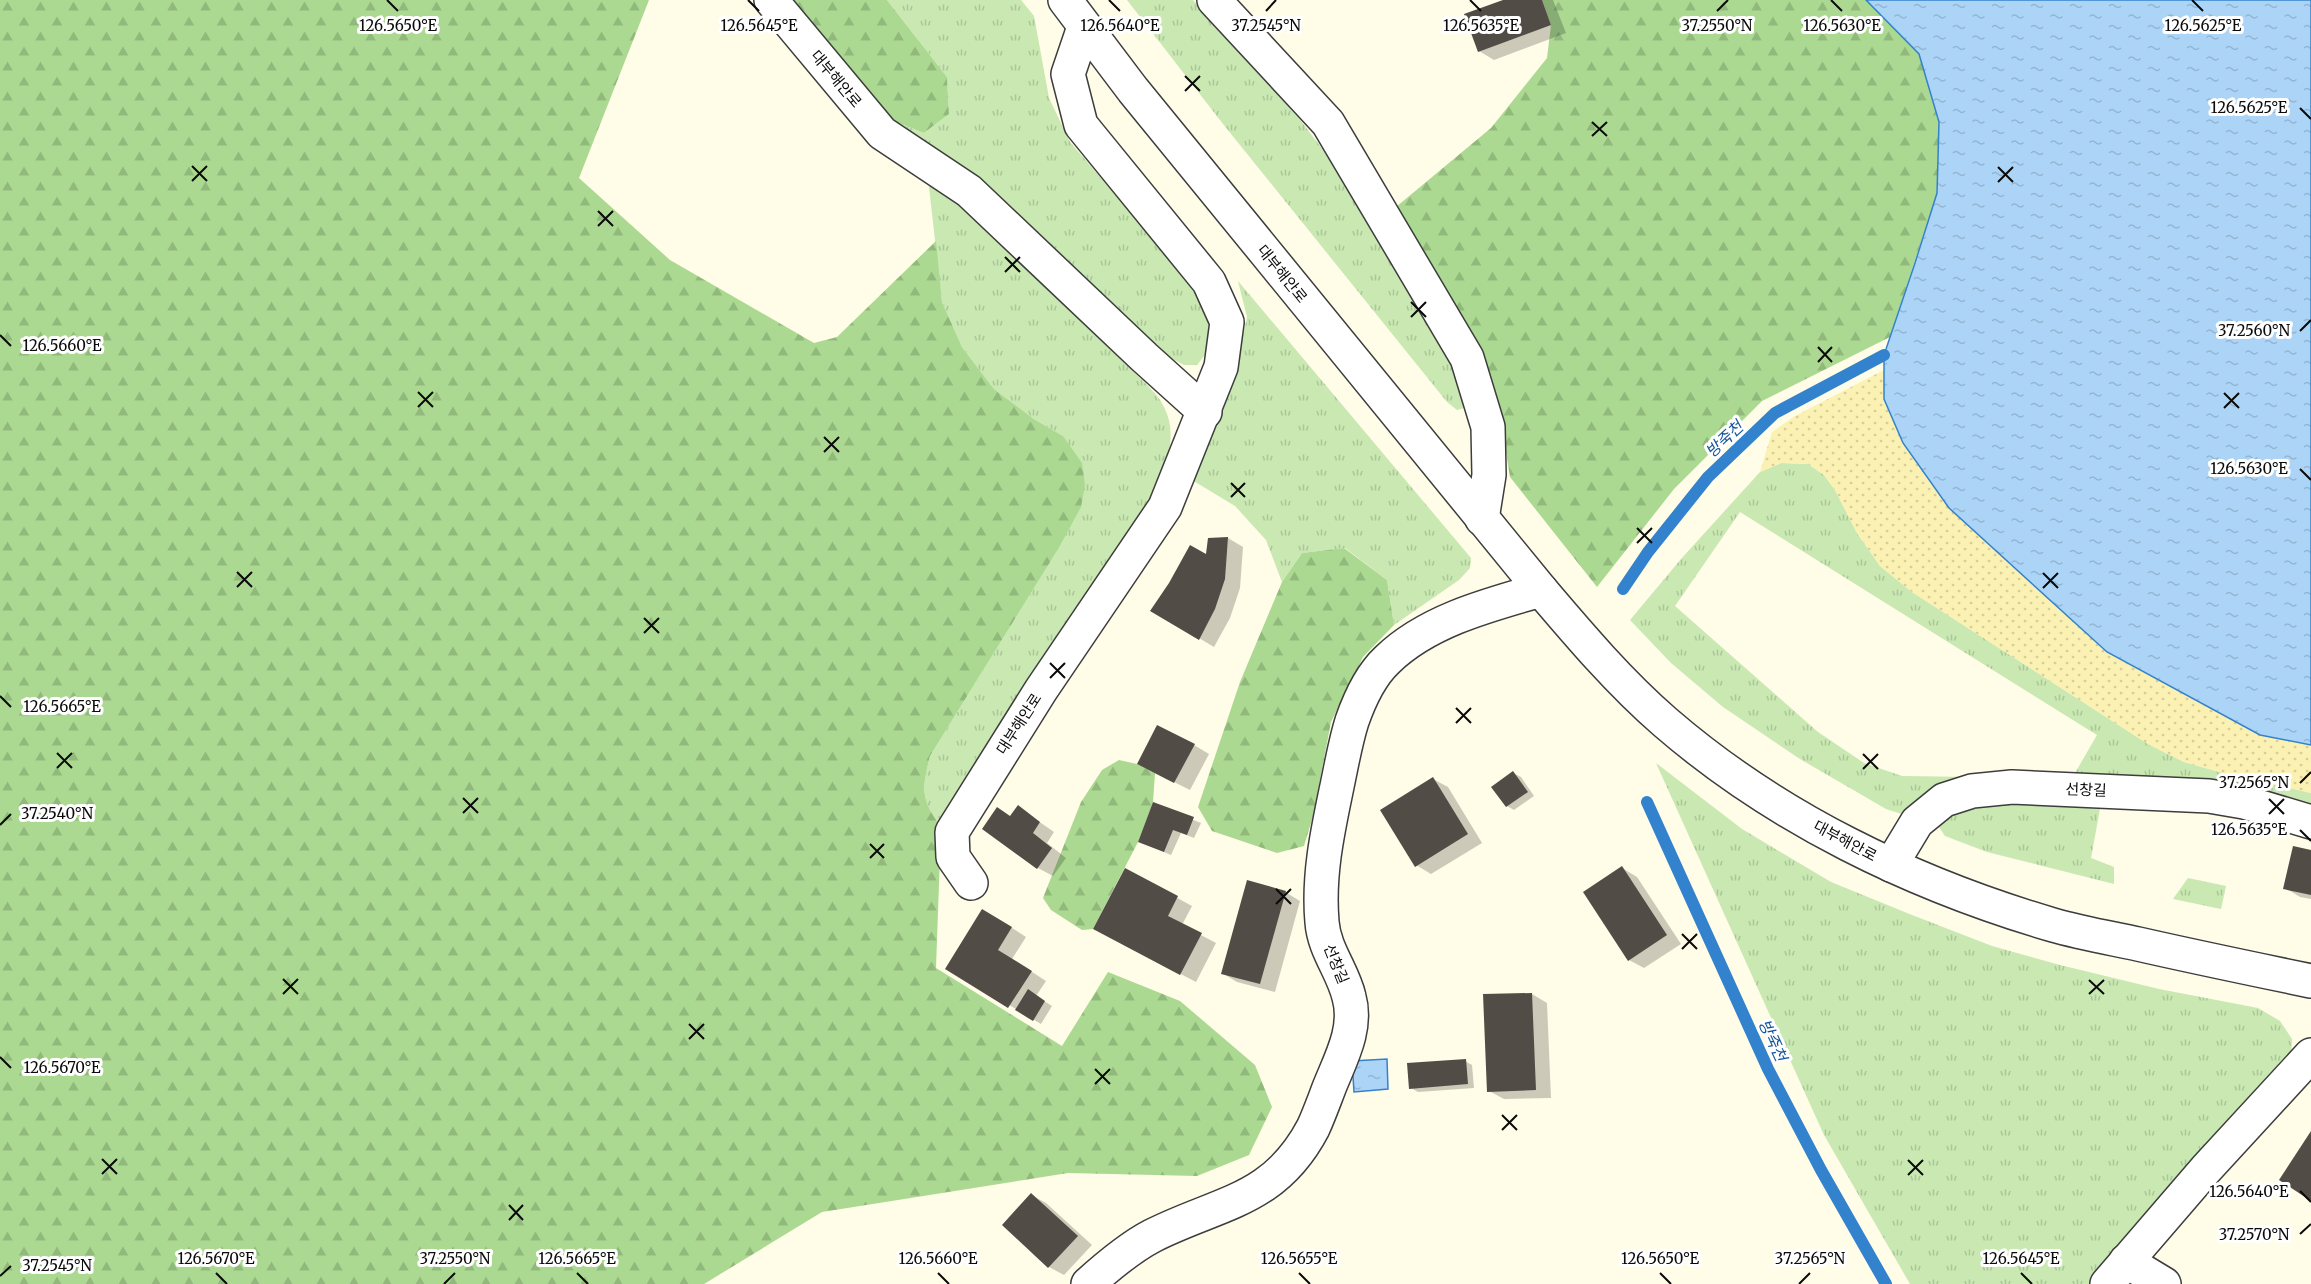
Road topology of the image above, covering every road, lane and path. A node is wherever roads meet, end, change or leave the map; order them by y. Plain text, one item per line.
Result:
1 (771, 0) edge
2 (1065, 0) edge
3 (1214, 0) edge
4 (1084, 27) junction
5 (1205, 412) junction
6 (1482, 519) junction
7 (1541, 590) junction
8 (2311, 822) edge
9 (1891, 865) junction
10 (971, 883) dead end
11 (2311, 981) edge
12 (2311, 1055) edge
13 (2117, 1273) edge
14 (1088, 1284) edge
15 (2164, 1284) edge

1 - 5 street, 대부해안로
2 - 4 street, 대부해안로
3 - 6 street
4 - 5 street, 대부해안로
4 - 6 street, 대부해안로
5 - 10 street, 대부해안로
6 - 7 street, 대부해안로
7 - 9 street, 대부해안로
7 - 14 street, 선창길
8 - 9 street, 선창길
9 - 11 street, 대부해안로
12 - 13 street
13 - 15 street

